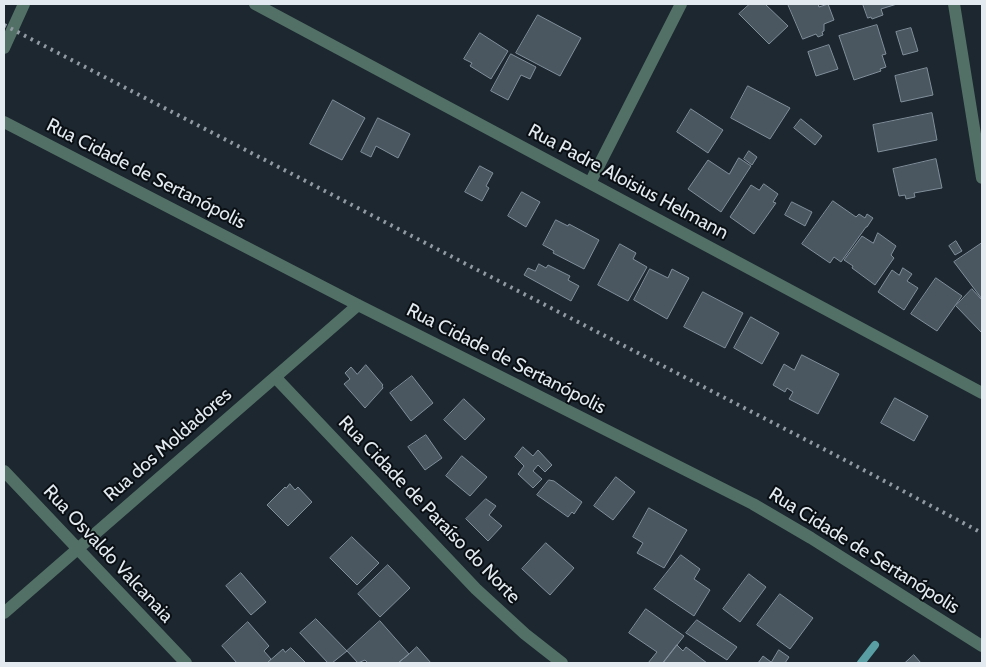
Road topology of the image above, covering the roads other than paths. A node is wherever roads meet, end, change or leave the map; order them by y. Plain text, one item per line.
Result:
1 (24, 4) edge
2 (255, 4) edge
3 (681, 4) edge
4 (954, 4) edge
5 (4, 48) edge
6 (4, 122) edge
7 (982, 178) edge
8 (590, 183) junction
9 (358, 306) junction
10 (275, 377) junction
11 (982, 393) edge
12 (4, 472) edge
13 (78, 549) junction
14 (4, 614) edge
15 (982, 646) edge
16 (186, 663) edge
17 (562, 663) edge

1 - 5 street
2 - 8 street, Rua Padre Aloisius Helmann
3 - 8 street
4 - 7 street
6 - 9 street, Rua Cidade de Sertanópolis
8 - 11 street, Rua Padre Aloisius Helmann
9 - 10 street, Rua dos Moldadores
9 - 15 street, Rua Cidade de Sertanópolis
10 - 13 street, Rua dos Moldadores
10 - 17 street, Rua Cidade de Paraíso do Norte
12 - 13 street, Rua Osvaldo Valcanaia
13 - 14 street, Rua dos Moldadores
13 - 16 street, Rua Osvaldo Valcanaia

